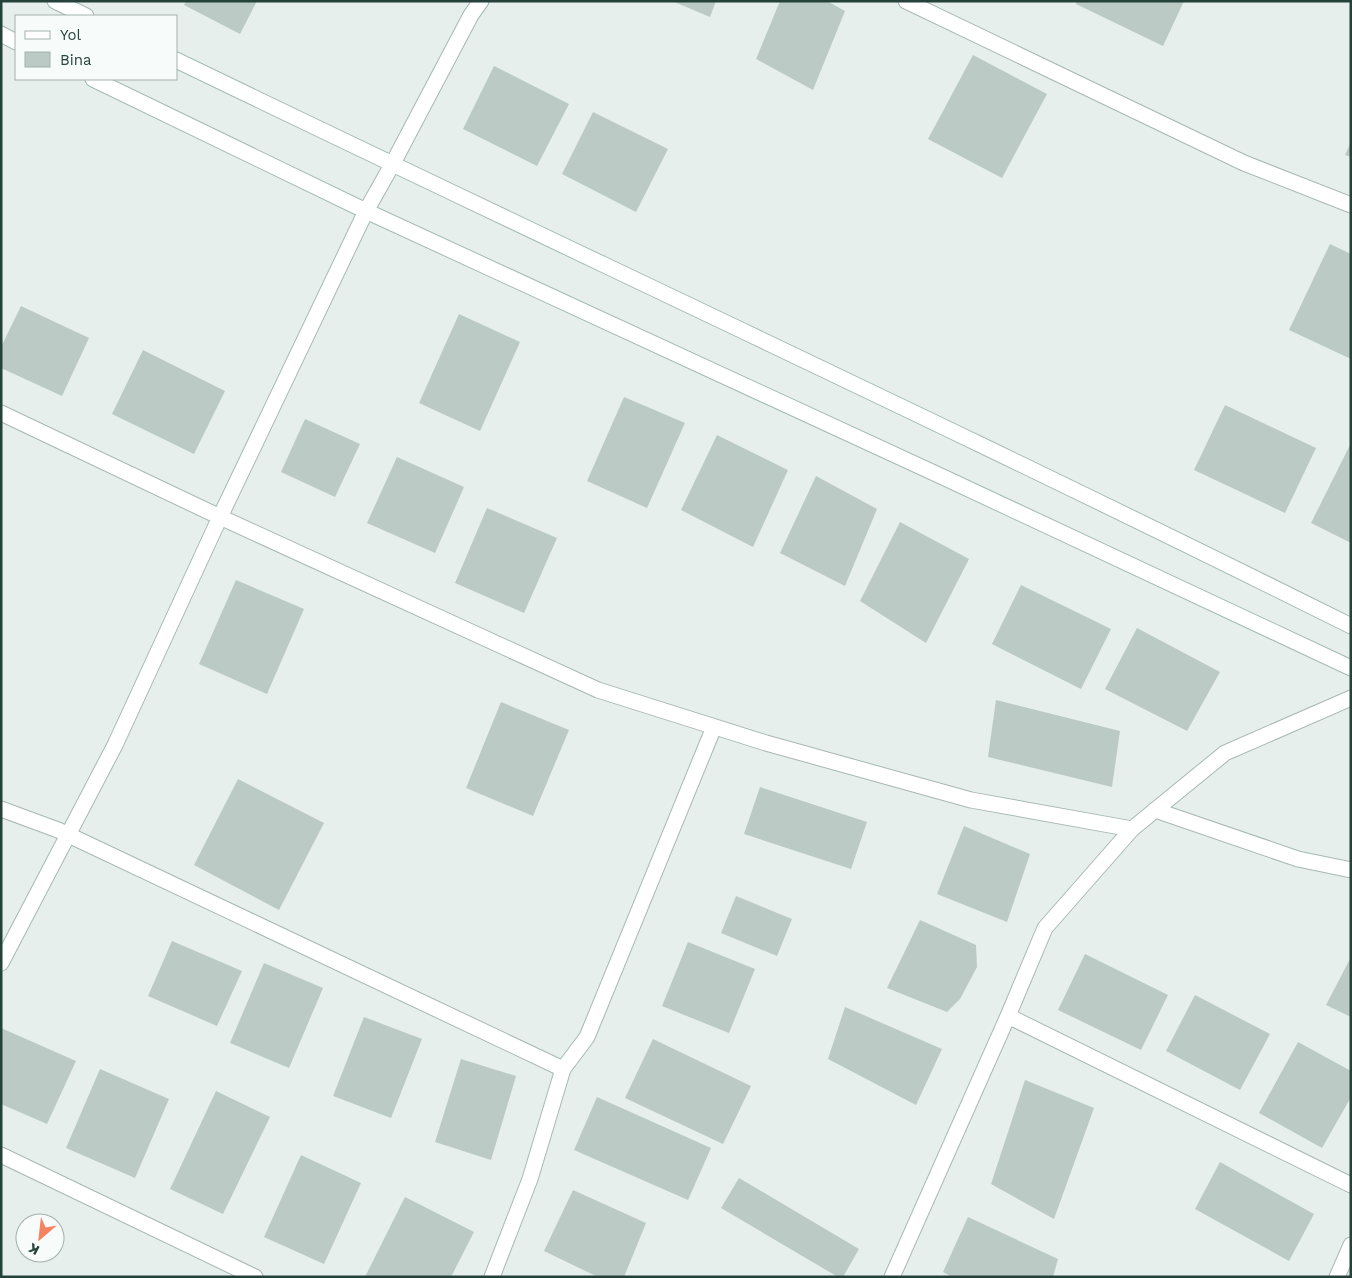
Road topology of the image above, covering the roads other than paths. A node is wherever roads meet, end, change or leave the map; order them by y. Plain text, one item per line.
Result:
1 (55, 1) edge
2 (481, 1) edge
3 (906, 1) edge
4 (84, 15) edge
5 (1, 34) edge
6 (15, 41) edge
7 (178, 61) edge
8 (95, 80) edge
9 (392, 165) junction
10 (1351, 205) edge
11 (366, 211) junction
12 (1, 413) edge
13 (220, 517) junction
14 (1351, 626) edge
15 (1351, 668) edge
16 (1351, 698) edge
17 (714, 727) junction
18 (1, 809) edge
19 (1154, 810) junction
20 (1132, 829) junction
21 (68, 835) junction
22 (1351, 870) edge
23 (1, 962) edge
24 (1008, 1016) junction
25 (563, 1069) junction
26 (1, 1155) edge
27 (1351, 1185) edge
28 (1351, 1245) edge
29 (255, 1277) edge
30 (492, 1277) edge
31 (892, 1277) edge
32 (1337, 1277) edge

1 - 4 street
2 - 9 street
3 - 10 street
5 - 6 street
7 - 9 street
8 - 11 street
9 - 11 street
9 - 14 street
11 - 13 street
11 - 15 street
12 - 13 street
13 - 17 street
13 - 21 street
16 - 19 street
17 - 20 street
17 - 25 street
18 - 21 street
19 - 20 street
19 - 22 street
20 - 24 street
21 - 23 street
21 - 25 street
24 - 27 street
24 - 31 street
25 - 30 street
26 - 29 street
28 - 32 street

